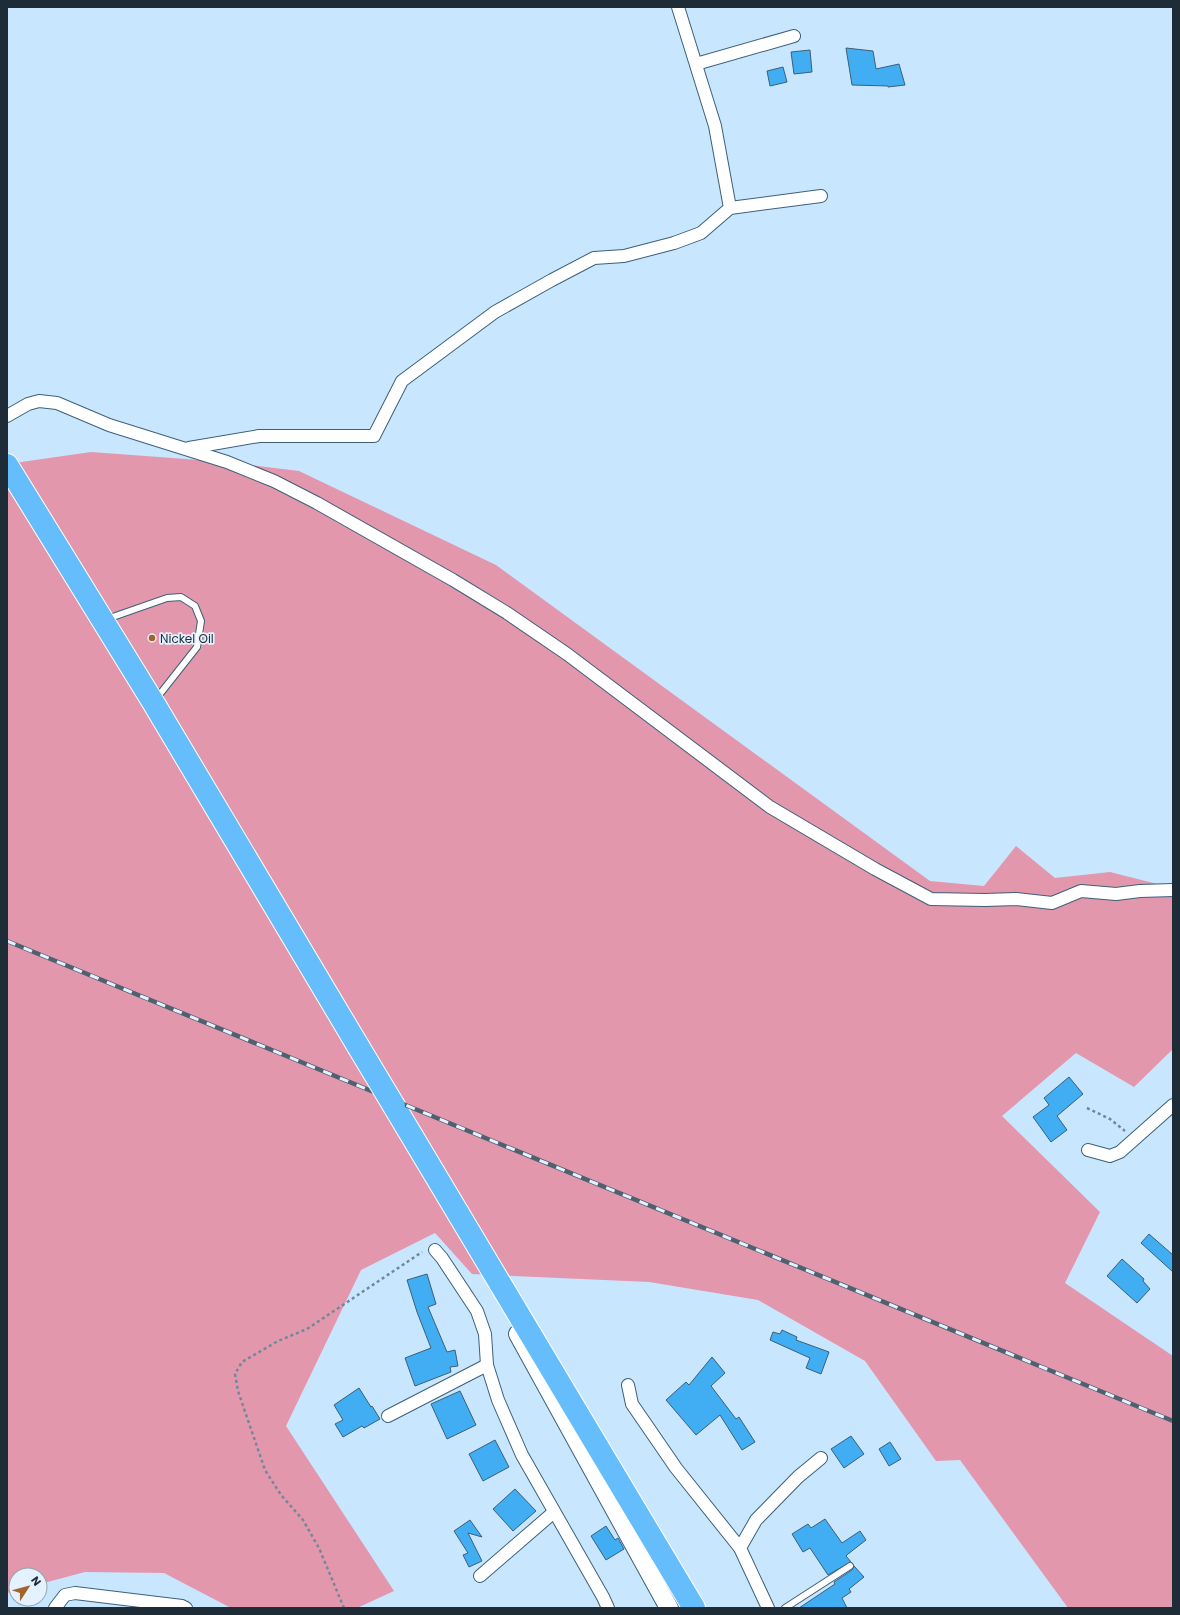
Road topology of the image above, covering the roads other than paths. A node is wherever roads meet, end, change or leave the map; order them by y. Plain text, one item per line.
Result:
1 (678, 7) edge
2 (794, 36) dead end
3 (696, 64) junction
4 (821, 196) dead end
5 (730, 208) junction
6 (7, 416) edge
7 (185, 449) junction
8 (7, 465) edge
9 (103, 620) junction
10 (153, 702) junction
11 (1173, 890) edge
12 (1173, 1105) edge
13 (1088, 1150) dead end
14 (473, 1239) junction
15 (435, 1250) road end
16 (487, 1365) junction
17 (628, 1385) dead end
18 (388, 1416) dead end
19 (820, 1458) dead end
20 (554, 1512) junction
21 (740, 1548) junction
22 (850, 1566) dead end
23 (480, 1576) dead end
24 (55, 1608) edge
25 (186, 1608) edge
26 (608, 1608) edge
27 (669, 1608) edge
28 (694, 1608) edge
29 (768, 1608) edge
30 (785, 1608) edge

1 - 3 street
2 - 3 street
3 - 5 street
4 - 5 street
5 - 7 street
6 - 7 street
7 - 11 street
8 - 9 highway
9 - 10 highway
9 - 10 lane
10 - 14 highway, bridge
12 - 13 street
14 - 27 street
14 - 28 highway
15 - 16 street
16 - 18 street
16 - 20 street
17 - 21 street
19 - 21 street
20 - 23 street
20 - 26 street
21 - 29 street
22 - 30 lane
24 - 25 street

